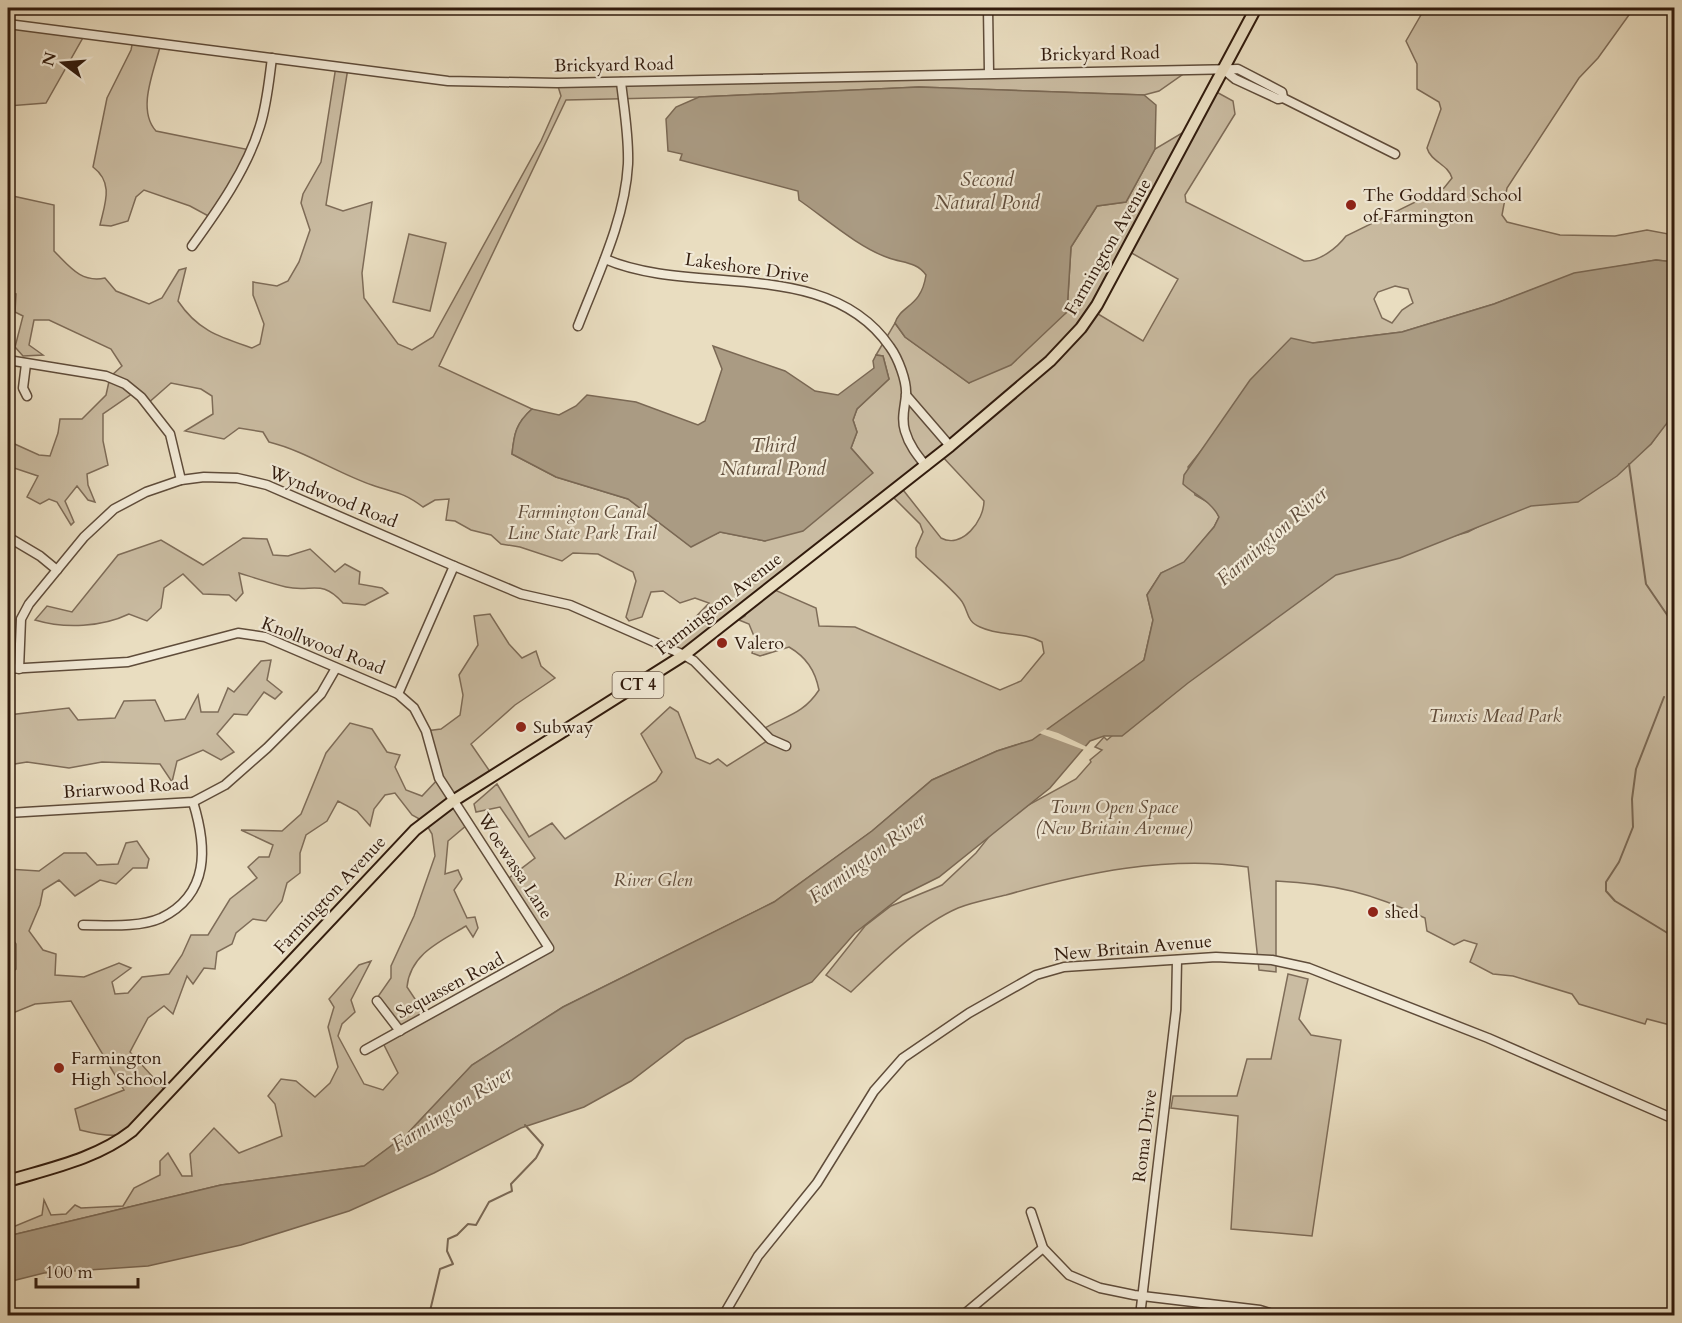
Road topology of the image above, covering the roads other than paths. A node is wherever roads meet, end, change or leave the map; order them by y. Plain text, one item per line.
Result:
1 (988, 8) edge
2 (1256, 8) edge
3 (8, 24) edge
4 (272, 58) junction
5 (1224, 70) junction
6 (989, 72) junction
7 (621, 82) junction
8 (1395, 154) dead end
9 (192, 246) dead end
10 (605, 259) junction
11 (578, 326) dead end
12 (8, 360) edge
13 (26, 364) junction
14 (906, 394) junction
15 (27, 396) dead end
16 (950, 446) junction
17 (926, 465) junction
18 (181, 480) junction
19 (8, 537) edge
20 (454, 566) junction
21 (57, 570) junction
22 (684, 655) junction
23 (336, 668) junction
24 (8, 669) edge
25 (19, 669) junction
26 (398, 694) junction
27 (786, 746) dead end
28 (453, 801) junction
29 (193, 802) junction
30 (8, 813) edge
31 (83, 925) dead end
32 (549, 948) joint
33 (1176, 960) junction
34 (377, 1001) dead end
35 (400, 1032) junction
36 (365, 1050) dead end
37 (1674, 1119) edge
38 (8, 1181) edge
39 (1031, 1212) dead end
40 (1043, 1248) junction
41 (1143, 1296) junction
42 (723, 1316) edge
43 (962, 1316) edge
44 (1140, 1316) edge
45 (1279, 1316) edge

1 - 6 street
2 - 5 main road, Farmington Avenue / CT 4
3 - 4 street, Brickyard Road
4 - 7 street, Brickyard Road
4 - 9 street
5 - 6 street, Brickyard Road
5 - 8 street
5 - 16 main road, Farmington Avenue / CT 4
6 - 7 street, Brickyard Road
7 - 10 street
10 - 11 street
10 - 14 street, Lakeshore Drive
12 - 13 street
13 - 15 street
13 - 18 street
14 - 16 street, Lakeshore Drive
14 - 17 street, Lakeshore Drive
16 - 17 main road, Farmington Avenue / CT 4
17 - 22 main road, Farmington Avenue / CT 4
18 - 20 street, Wyndwood Road
18 - 21 street, Wyndwood Road
19 - 21 street
20 - 22 street, Wyndwood Road
20 - 26 street
21 - 25 street, Wyndwood Road
22 - 27 street, Wyndwood Road
22 - 28 main road, Farmington Avenue / CT 4
23 - 25 street, Knollwood Road
23 - 26 street, Knollwood Road
23 - 29 street, Briarwood Road
24 - 25 street, Knollwood Road
26 - 28 street, Knollwood Road
28 - 32 street, Woewassa Lane
28 - 38 main road, Farmington Avenue / CT 4
29 - 30 street, Briarwood Road
29 - 31 street
32 - 35 street, Sequassen Road
33 - 37 street, New Britain Avenue
33 - 41 street, Roma Drive
33 - 42 street, New Britain Avenue
34 - 35 street
35 - 36 street, Sequassen Road
39 - 40 street
40 - 41 street
40 - 43 street
41 - 44 street, Roma Drive
41 - 45 street

